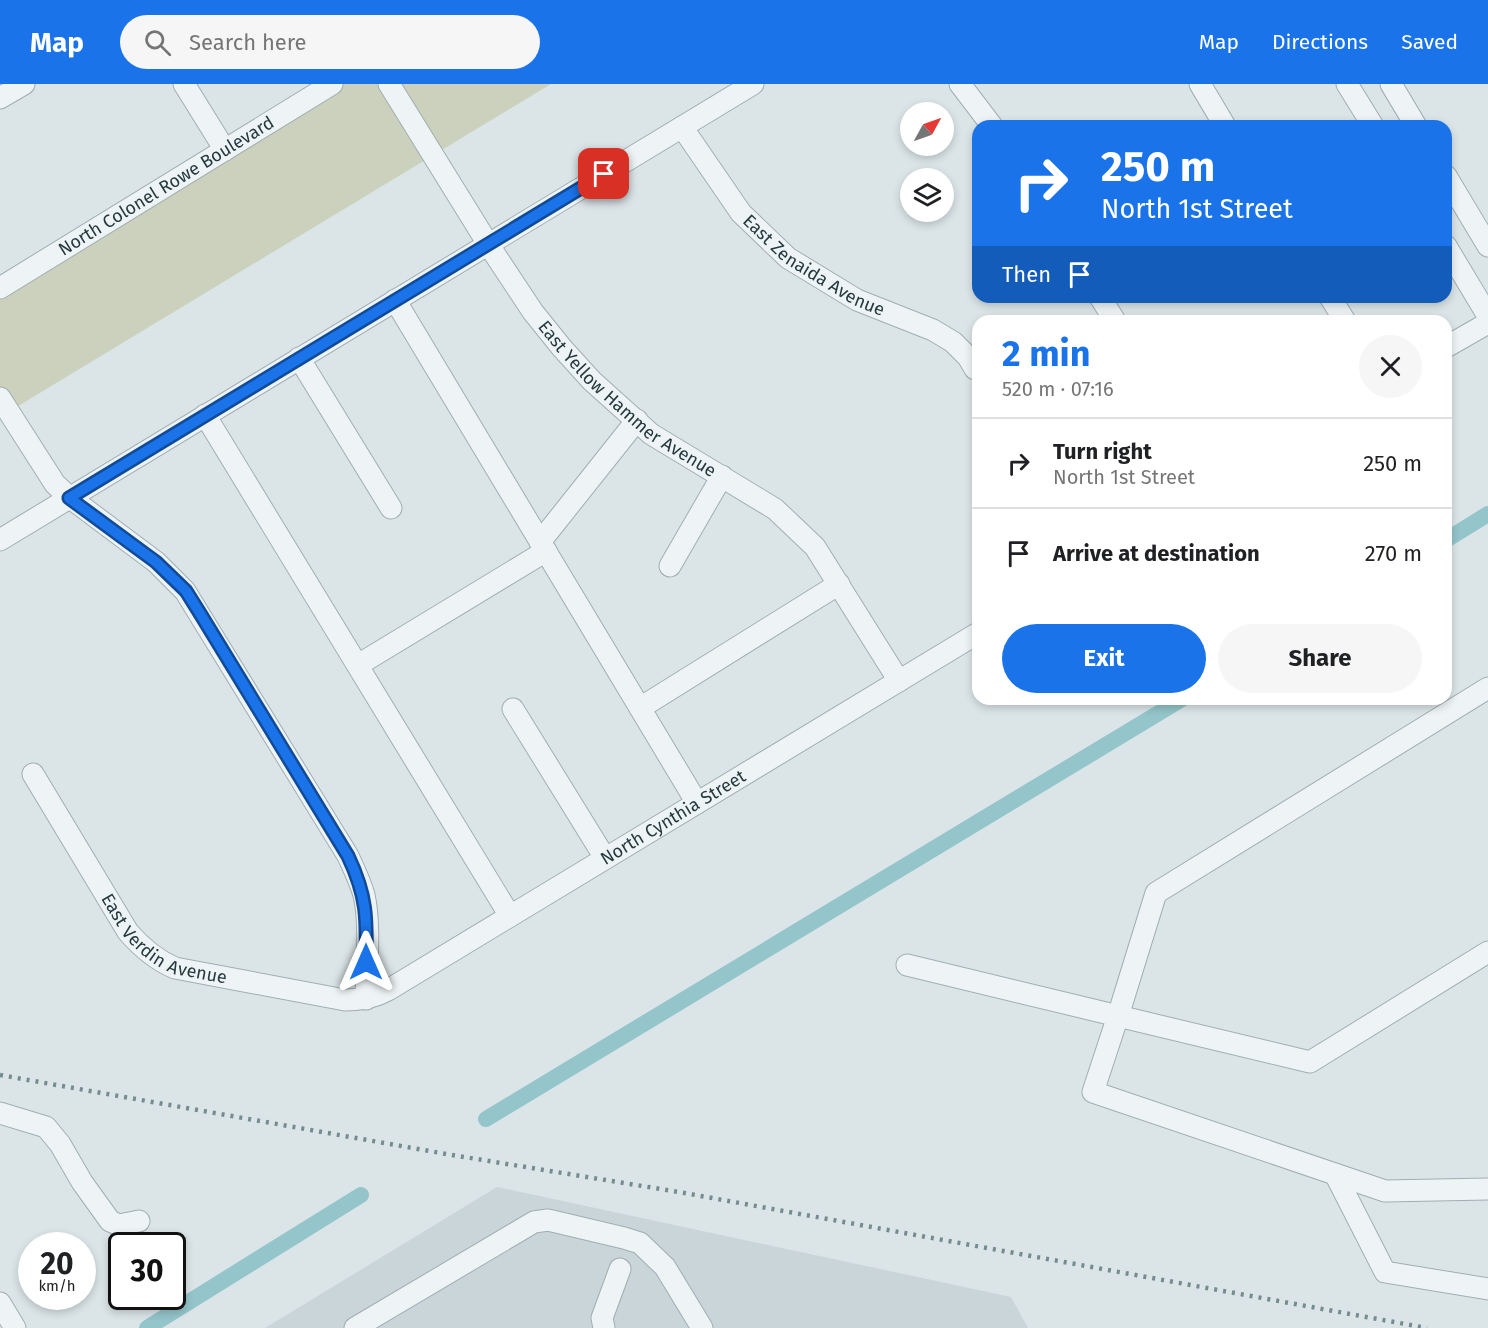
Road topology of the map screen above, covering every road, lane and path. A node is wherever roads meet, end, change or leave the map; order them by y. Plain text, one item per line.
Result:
1 (24, 84) edge
2 (184, 84) edge
3 (332, 84) edge
4 (389, 84) edge
5 (753, 84) edge
6 (960, 84) edge
7 (1200, 84) edge
8 (1347, 84) edge
9 (1391, 84) edge
10 (0, 98) edge
11 (987, 120) edge
12 (1221, 120) edge
13 (1368, 120) edge
14 (1412, 120) edge
15 (682, 127) junction
16 (225, 150) junction
17 (1452, 186) edge
18 (488, 244) junction
19 (1488, 246) edge
20 (1452, 256) edge
21 (0, 288) edge
22 (395, 300) junction
23 (1488, 316) edge
24 (1488, 323) edge
25 (1452, 344) edge
26 (299, 358) junction
27 (972, 364) edge
28 (0, 398) edge
29 (205, 416) junction
30 (636, 420) junction
31 (722, 476) junction
32 (69, 498) junction
33 (391, 508) dead end
34 (0, 540) edge
35 (543, 546) junction
36 (670, 566) dead end
37 (839, 584) junction
38 (972, 637) edge
39 (358, 665) junction
40 (899, 681) junction
41 (1488, 688) edge
42 (640, 708) junction
43 (513, 709) dead end
44 (33, 774) dead end
45 (697, 803) junction
46 (605, 858) junction
47 (510, 916) junction
48 (1488, 952) edge
49 (908, 965) dead end
50 (366, 999) junction
51 (1118, 1016) junction
52 (0, 1113) edge
53 (1335, 1174) junction
54 (1488, 1189) edge
55 (139, 1221) dead end
56 (620, 1269) dead end
57 (1488, 1289) edge
58 (0, 1303) edge
59 (15, 1328) edge
60 (355, 1328) edge
61 (604, 1328) edge
62 (702, 1328) edge

1 - 10 street
2 - 16 street
3 - 16 street, North Colonel Rowe Boulevard
4 - 18 street, East Yellow Hammer Avenue
5 - 15 street
6 - 11 street
7 - 12 street
8 - 13 street
9 - 14 street
15 - 18 street
15 - 27 street, East Zenaida Avenue
16 - 21 street, North Colonel Rowe Boulevard
17 - 19 street
18 - 22 street
18 - 30 street, East Yellow Hammer Avenue
20 - 23 street
22 - 26 street
22 - 35 street
24 - 25 street
26 - 29 street
26 - 33 street
28 - 32 street
29 - 32 street
29 - 39 street
30 - 31 street, East Yellow Hammer Avenue
30 - 35 street
31 - 36 street
31 - 37 street, East Yellow Hammer Avenue
32 - 34 street
32 - 50 street
35 - 39 street
35 - 42 street
37 - 40 street, East Yellow Hammer Avenue
37 - 42 street
38 - 40 street, North Cynthia Street
39 - 47 street
40 - 45 street, North Cynthia Street
41 - 51 street
42 - 45 street
43 - 46 street
44 - 50 street, East Verdin Avenue
45 - 46 street, North Cynthia Street
46 - 47 street, North Cynthia Street
47 - 50 street, North Cynthia Street
48 - 51 street
49 - 51 street
51 - 53 street
52 - 55 street
53 - 54 street
53 - 57 street
56 - 61 street
58 - 59 street
60 - 62 street

